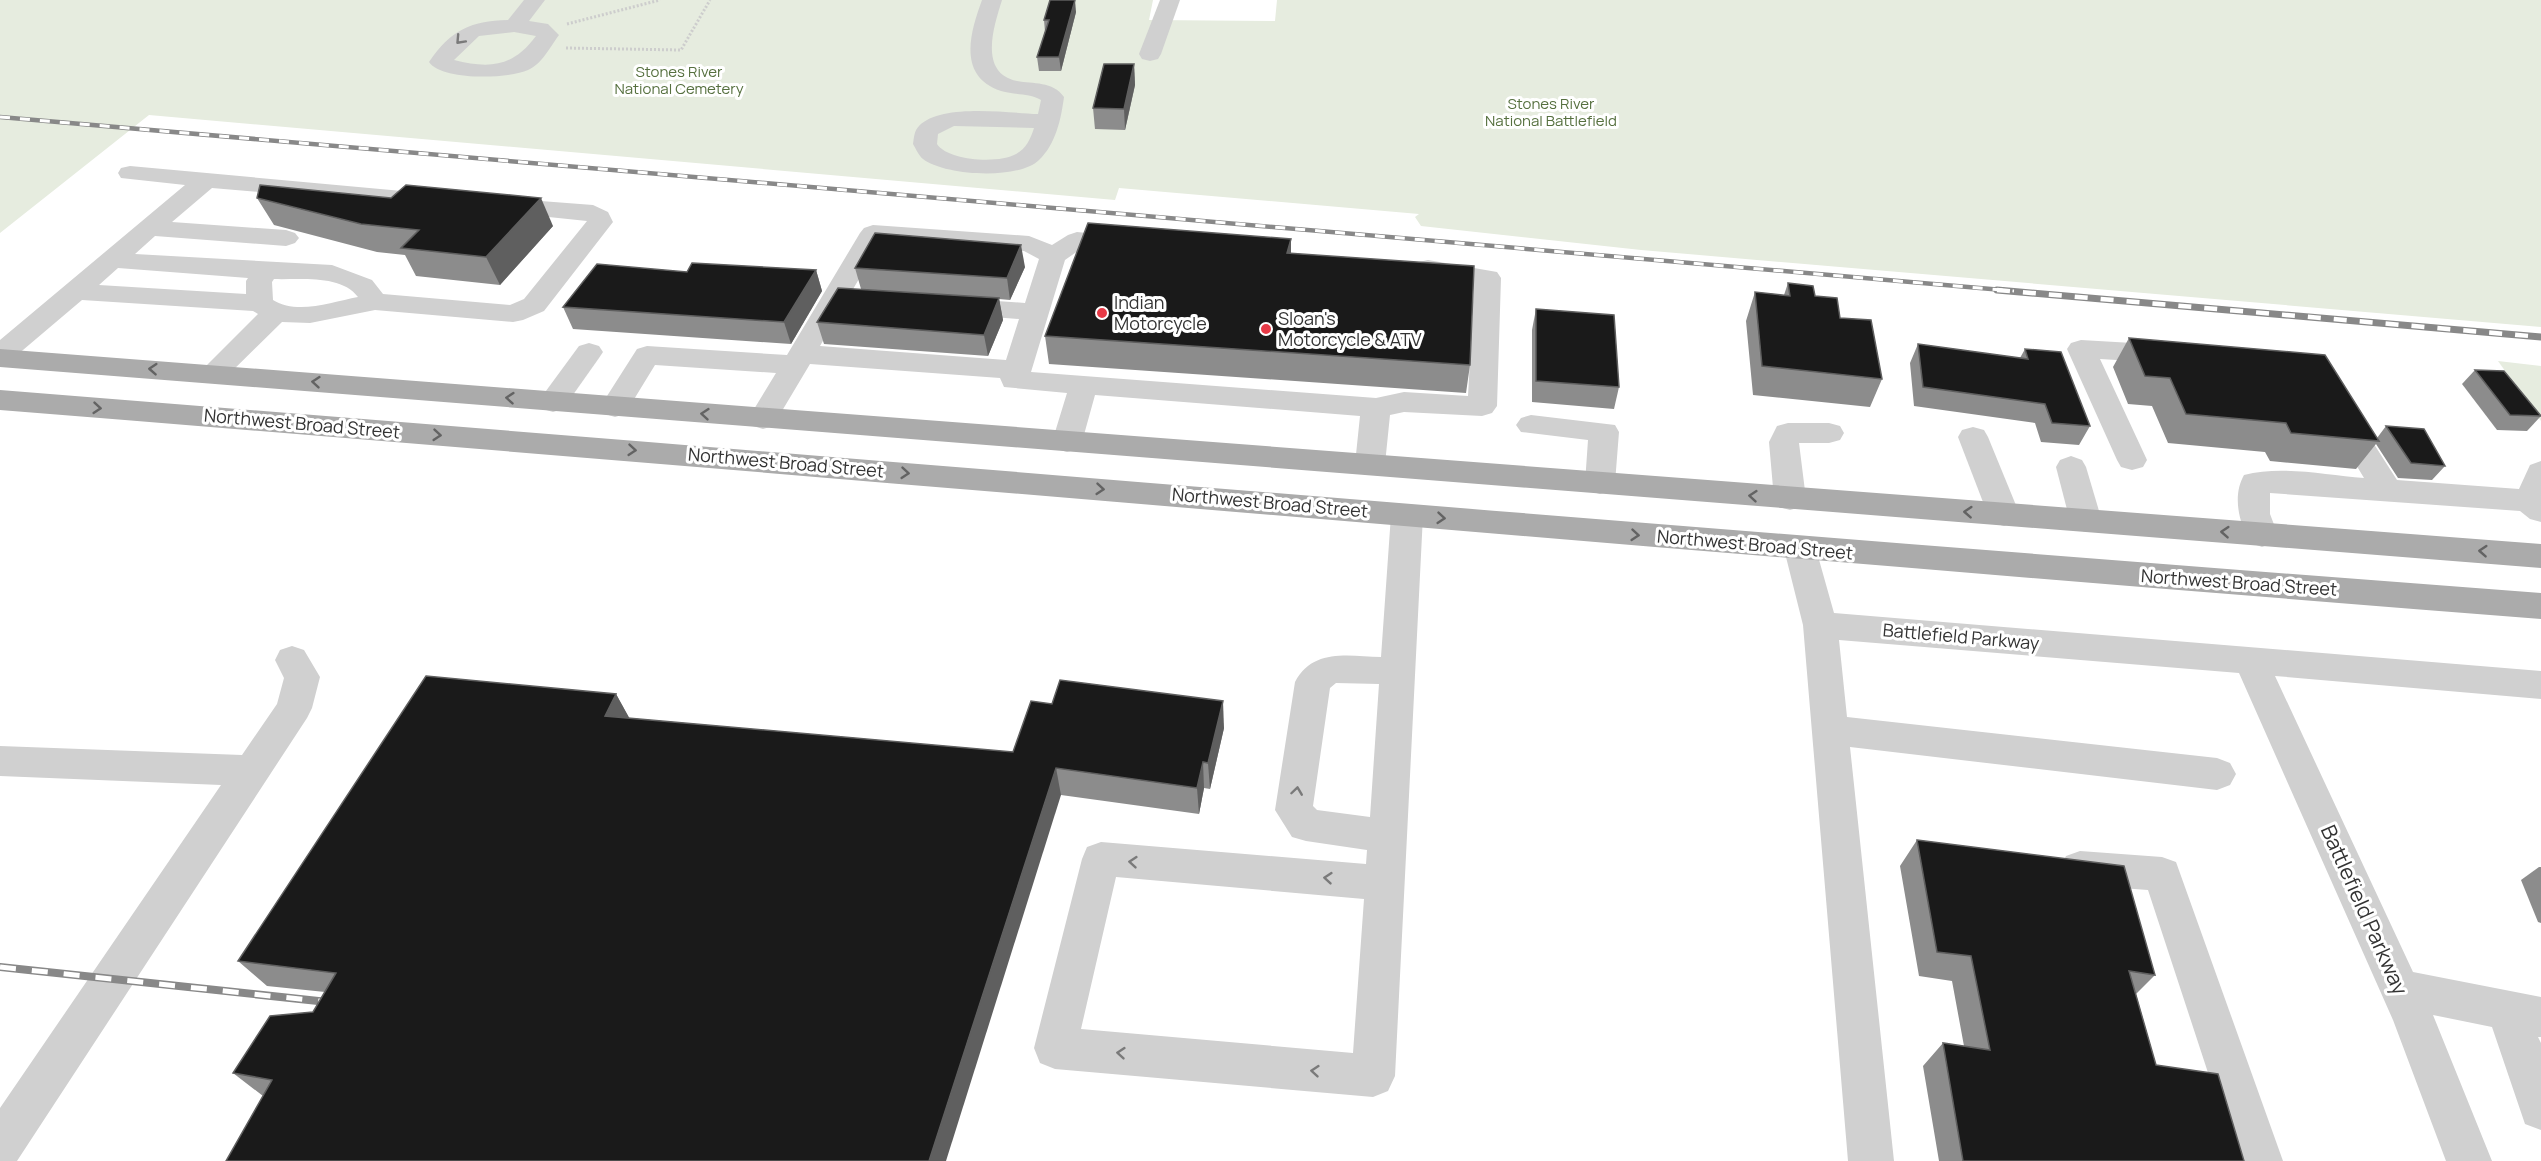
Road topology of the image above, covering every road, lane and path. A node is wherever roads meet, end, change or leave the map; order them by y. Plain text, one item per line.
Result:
1 (535, 0) edge
2 (660, 0) edge
3 (710, 0) edge
4 (992, 0) edge
5 (1170, 0) edge
6 (514, 26) junction
7 (540, 40) junction
8 (1150, 54) dead end
9 (1047, 120) dead end
10 (130, 173) dead end
11 (206, 180) junction
12 (149, 228) junction
13 (286, 238) dead end
14 (1150, 245) edge
15 (1053, 256) junction
16 (111, 260) junction
17 (1408, 266) edge
18 (267, 272) junction
19 (74, 291) junction
20 (375, 302) junction
21 (929, 304) edge
22 (268, 308) junction
23 (1034, 312) junction
24 (589, 352) dead end
25 (0, 356) edge
26 (2192, 356) edge
27 (798, 360) junction
28 (1017, 370) junction
29 (212, 374) junction
30 (1084, 385) junction
31 (2328, 394) edge
32 (0, 400) edge
33 (553, 402) junction
34 (615, 407) junction
35 (1376, 408) junction
36 (170, 414) junction
37 (763, 419) junction
38 (1531, 425) dead end
39 (1829, 433) dead end
40 (1973, 437) dead end
41 (1067, 442) junction
42 (742, 459) junction
43 (2132, 460) dead end
44 (1370, 465) junction
45 (2071, 467) dead end
46 (1409, 468) junction
47 (2541, 472) edge
48 (1600, 483) junction
49 (2387, 490) junction
50 (1790, 499) junction
51 (2534, 506) edge
52 (1407, 515) junction
53 (2004, 515) junction
54 (2086, 521) junction
55 (2262, 535) junction
56 (1800, 549) junction
57 (2541, 556) edge
58 (2541, 606) edge
59 (1820, 625) junction
60 (292, 660) dead end
61 (2251, 662) junction
62 (1398, 671) junction
63 (2541, 685) edge
64 (1830, 730) junction
65 (0, 761) edge
66 (251, 771) junction
67 (2217, 774) dead end
68 (1389, 836) junction
69 (2052, 866) edge
70 (1386, 883) junction
71 (2400, 989) junction
72 (2523, 1013) edge
73 (2541, 1108) edge
74 (0, 1148) edge
75 (1871, 1161) edge
76 (2260, 1161) edge
77 (2469, 1161) edge

1 - 6 street
2 - 7 path
3 - 7 path
4 - 9 street
5 - 8 street
6 - 7 street
6 -> 7 street
10 - 11 street
11 - 12 street
11 - 20 street
12 - 13 street
12 - 16 street
14 - 15 street
15 - 23 street
15 - 27 street
16 - 18 street
16 - 19 street
17 - 35 street
18 - 20 street
18 - 22 street
19 - 22 street
19 - 25 street
20 - 22 street
21 - 23 street
22 - 29 street
23 - 28 street
24 - 33 street
29 -> 25 main road
26 - 43 street
27 - 28 street
27 - 34 street
27 - 37 street
28 - 30 street
33 -> 29 main road
29 - 36 main road
30 - 35 street
30 - 41 street
31 - 49 street
32 -> 36 main road, Northwest Broad Street
33 - 34 main road
37 -> 34 main road
35 - 44 street
36 -> 42 main road, Northwest Broad Street
37 - 41 main road
37 - 42 main road
38 - 48 street
39 - 50 street
40 - 53 street
41 - 44 main road
42 -> 52 main road, Northwest Broad Street
44 - 46 main road
45 - 54 street
46 - 48 main road
46 - 52 main road
47 - 51 street
50 -> 48 main road
49 - 51 street
49 - 55 street
53 -> 50 main road
50 - 56 main road
52 -> 56 main road, Northwest Broad Street
52 - 62 street
53 - 54 main road
55 -> 54 main road
57 -> 55 main road
56 - 58 main road, Northwest Broad Street
56 - 59 street
59 - 61 street, Battlefield Parkway
59 - 64 street
60 - 66 street
61 - 63 street, Battlefield Parkway
61 - 71 street, Battlefield Parkway
62 - 68 street
68 -> 62 street
64 - 67 street
64 - 75 street
65 - 66 street
66 - 74 street
68 - 70 street
69 - 76 street
70 - 70 street
71 - 72 street
71 - 77 street, Battlefield Parkway
72 - 73 street

